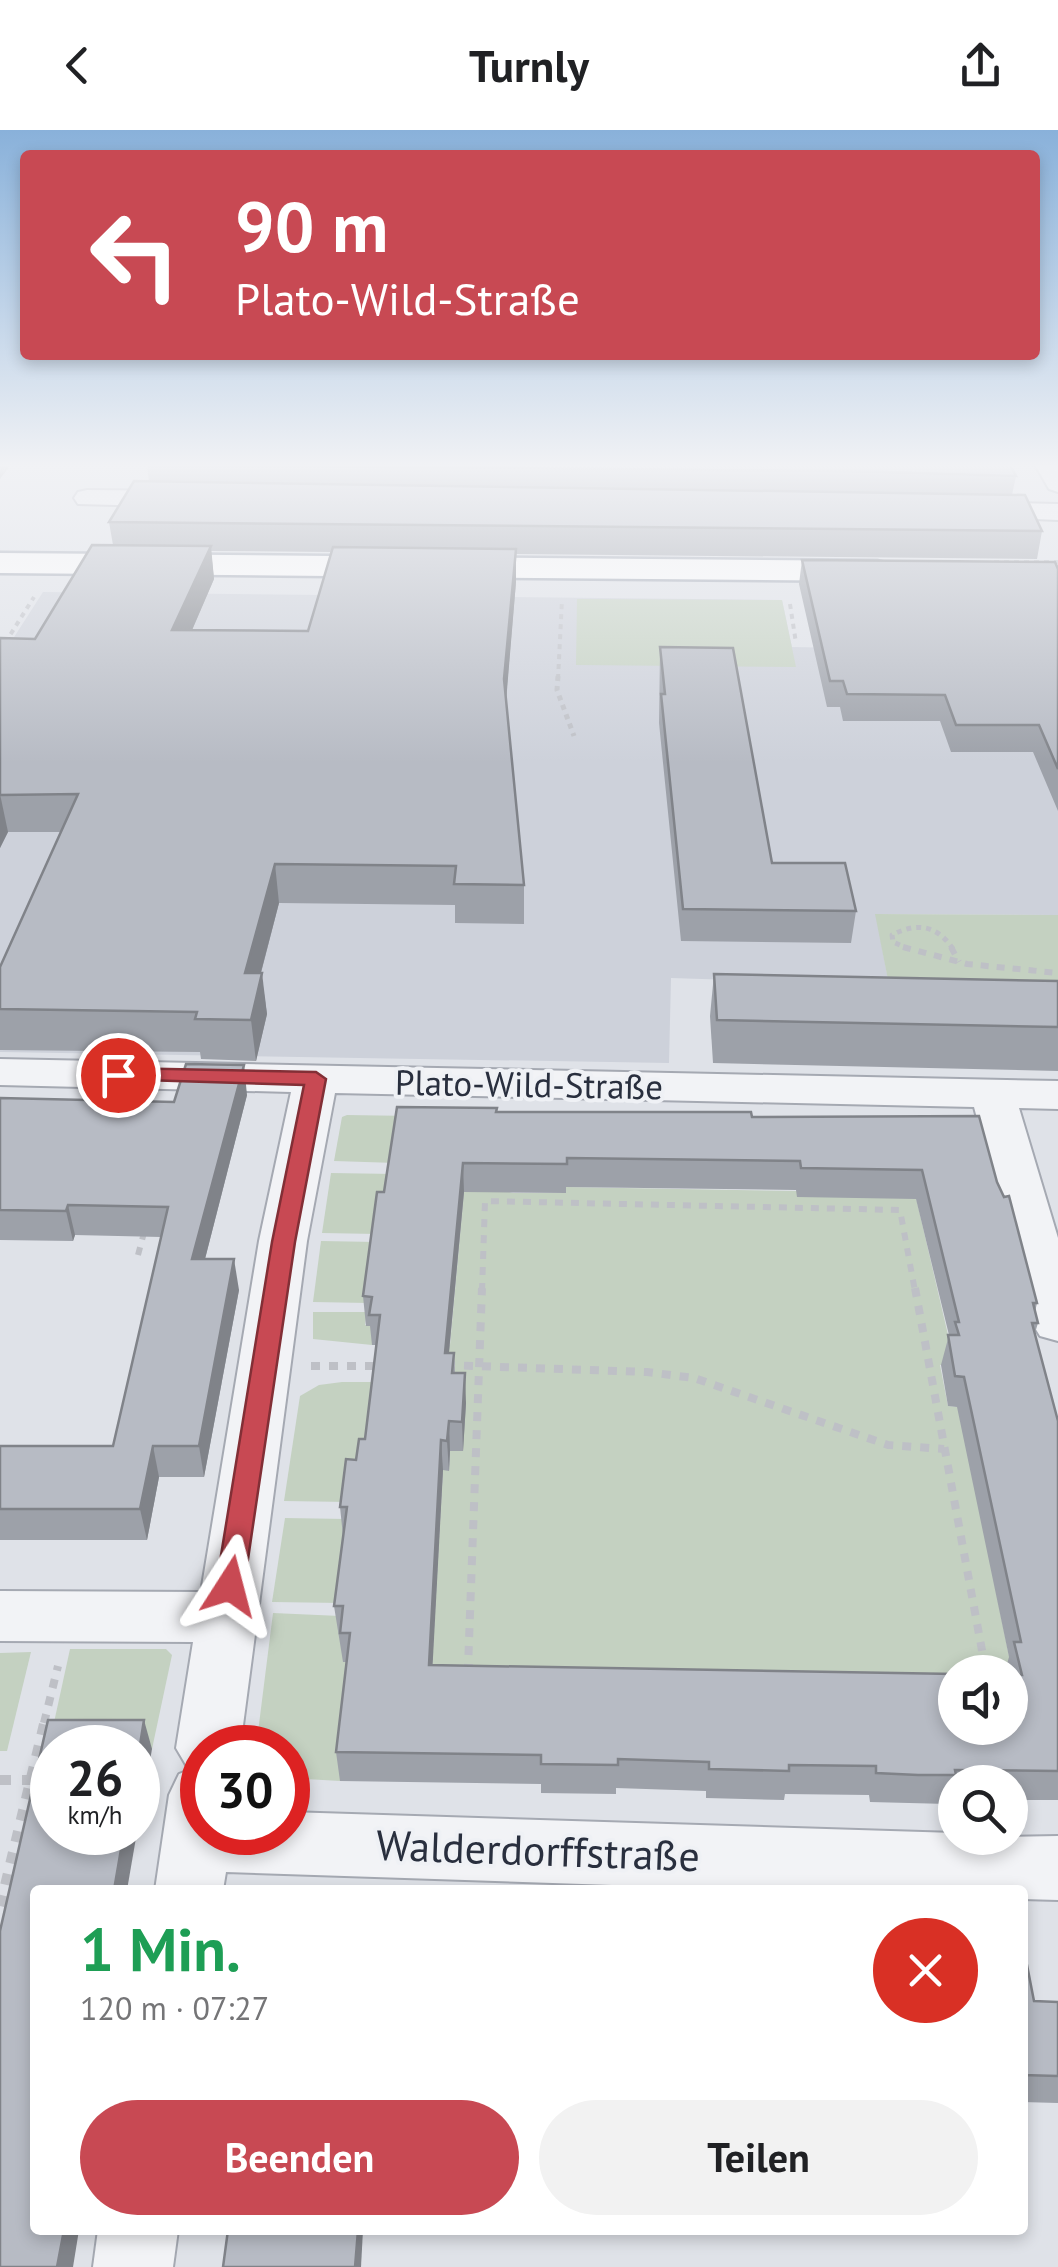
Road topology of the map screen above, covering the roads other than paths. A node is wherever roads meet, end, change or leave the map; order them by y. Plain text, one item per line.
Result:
1 (0, 563) edge
2 (0, 579) edge
3 (0, 1072) edge
4 (316, 1079) junction
5 (992, 1094) junction
6 (1058, 1095) edge
7 (1058, 1322) edge
8 (0, 1616) edge
9 (225, 1617) junction
10 (211, 1725) edge
11 (310, 1845) edge
12 (1058, 1868) edge
13 (137, 2235) edge
14 (133, 2267) edge

1 - 2 main road
3 - 4 street, Plato-Wild-Straße
4 - 5 street, Plato-Wild-Straße
4 - 9 street
5 - 6 street, Plato-Wild-Straße
5 - 7 street
8 - 9 street
9 - 10 street
11 - 12 street, Walderdorffstraße
13 - 14 street

